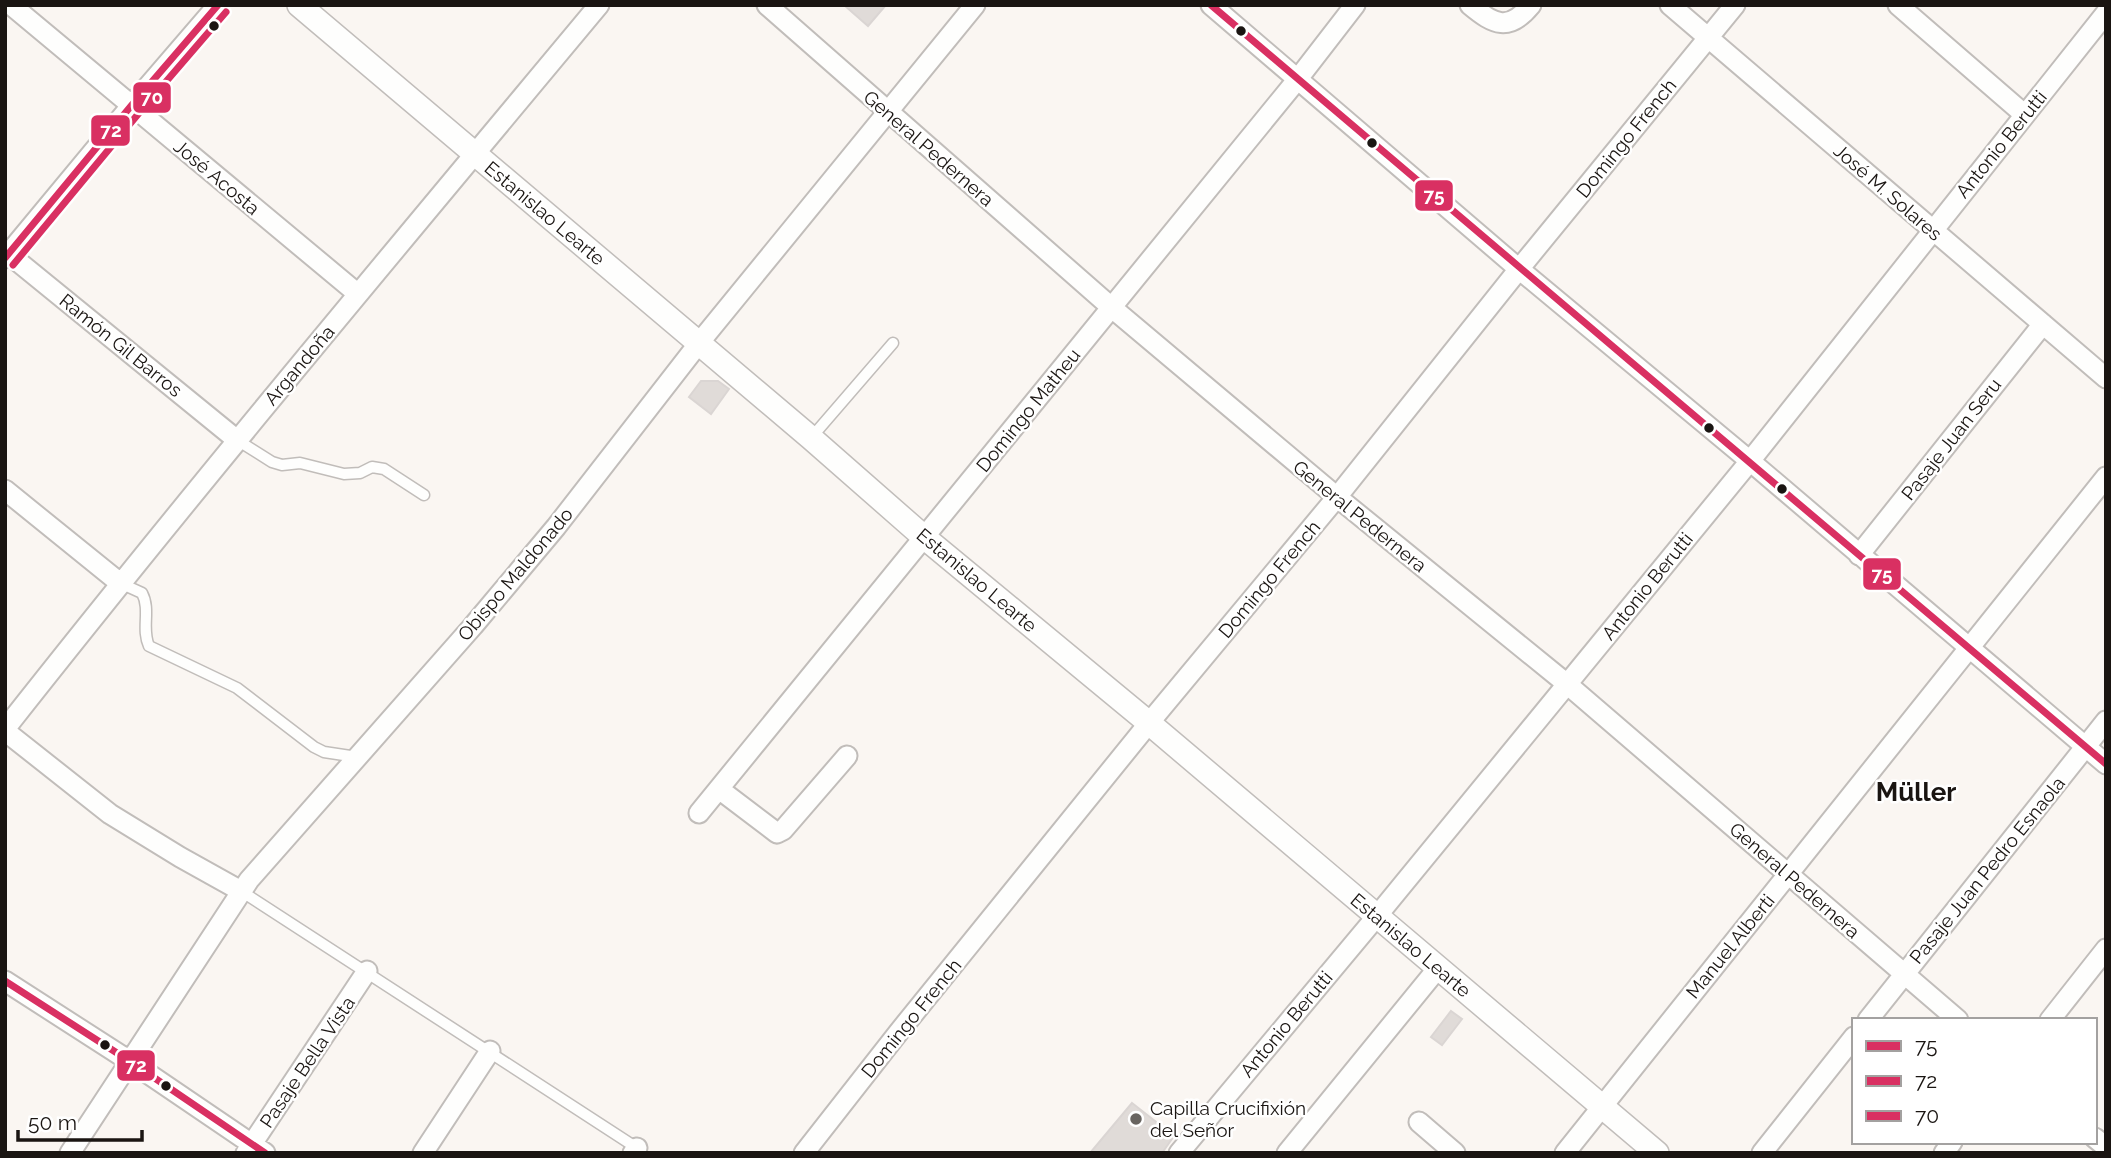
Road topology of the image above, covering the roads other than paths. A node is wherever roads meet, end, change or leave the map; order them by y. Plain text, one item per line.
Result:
1 (11, 5) edge
2 (218, 5) edge
3 (299, 5) edge
4 (599, 5) edge
5 (767, 5) edge
6 (975, 5) edge
7 (1211, 5) edge
8 (1355, 5) edge
9 (1470, 5) edge
10 (1531, 5) edge
11 (1670, 5) edge
12 (1735, 5) edge
13 (1898, 5) edge
14 (2106, 13) edge
15 (1709, 37) junction
16 (1297, 80) junction
17 (131, 106) junction
18 (888, 113) junction
19 (2025, 115) junction
20 (475, 154) junction
21 (1932, 230) junction
22 (6, 254) edge
23 (1519, 269) junction
24 (358, 294) junction
25 (1111, 307) junction
26 (2043, 324) junction
27 (699, 343) junction
28 (893, 343) dead end
29 (2106, 379) edge
30 (811, 439) junction
31 (237, 440) junction
32 (1750, 461) junction
33 (2106, 477) edge
34 (5, 490) edge
35 (424, 495) dead end
36 (1336, 497) junction
37 (925, 538) junction
38 (1859, 555) junction
39 (120, 583) junction
40 (1969, 648) junction
41 (1567, 684) junction
42 (2106, 721) edge
43 (1149, 723) junction
44 (5, 730) edge
45 (2085, 747) junction
46 (847, 755) dead end
47 (358, 757) junction
48 (2106, 764) edge
49 (719, 789) junction
50 (699, 813) dead end
51 (1788, 874) junction
52 (241, 891) junction
53 (1377, 916) junction
54 (2106, 949) edge
55 (1438, 968) junction
56 (367, 971) junction
57 (1905, 974) junction
58 (5, 981) edge
59 (1870, 1018) edge
60 (1956, 1018) edge
61 (2052, 1018) edge
62 (1852, 1040) edge
63 (490, 1051) junction
64 (131, 1062) junction
65 (1602, 1106) junction
66 (1419, 1122) dead end
67 (254, 1150) edge
68 (638, 1151) edge
69 (70, 1153) edge
70 (423, 1153) edge
71 (804, 1153) edge
72 (1179, 1153) edge
73 (1287, 1153) edge
74 (1455, 1153) edge
75 (1564, 1153) edge
76 (1657, 1153) edge
77 (1762, 1153) edge

1 - 17 street, José Acosta
2 - 17 street
3 - 20 street, Estanislao Learte
4 - 20 street, Argandoña
5 - 18 street, General Pedernera
6 - 18 street, Obispo Maldonado
7 - 16 street
8 - 16 street, Domingo Matheu
9 - 10 street
11 - 15 street, José M. Solares
12 - 15 street, Domingo French
13 - 19 street
14 - 19 street, Antonio Berutti
15 - 21 street, José M. Solares
15 - 23 street, Domingo French
16 - 23 street
16 - 25 street, Domingo Matheu
17 - 22 street
17 - 24 street, José Acosta
18 - 25 street, General Pedernera
18 - 27 street, Obispo Maldonado
19 - 21 street, Antonio Berutti
20 - 24 street, Argandoña
20 - 27 street, Estanislao Learte
21 - 26 street, José M. Solares
21 - 32 street, Antonio Berutti
22 - 31 street, Ramón Gil Barros
23 - 32 street
23 - 36 street, Domingo French
24 - 31 street, Argandoña
25 - 36 street, General Pedernera
25 - 37 street, Domingo Matheu
26 - 29 street, José M. Solares
26 - 38 street, Pasaje Juan Seru
27 - 30 street, Estanislao Learte
27 - 47 street, Obispo Maldonado
28 - 30 lane
30 - 37 street, Estanislao Learte
31 - 35 lane
31 - 39 street, Argandoña
32 - 38 street
32 - 41 street, Antonio Berutti
33 - 40 street, Manuel Alberti
34 - 39 street
36 - 41 street, General Pedernera
36 - 43 street, Domingo French
37 - 43 street, Estanislao Learte
37 - 49 street, Domingo Matheu
38 - 40 street
39 - 44 street, Argandoña
39 - 47 lane
40 - 45 street
40 - 51 street, Manuel Alberti
41 - 51 street, General Pedernera
41 - 53 street, Antonio Berutti
42 - 45 street, Pasaje Juan Pedro Esnaola
43 - 53 street, Estanislao Learte
43 - 71 street, Domingo French
44 - 52 street
45 - 48 street
45 - 57 street, Pasaje Juan Pedro Esnaola
46 - 49 street
47 - 52 street, Obispo Maldonado
49 - 50 street, Domingo Matheu
51 - 57 street, General Pedernera
51 - 65 street, Manuel Alberti
52 - 56 lane
52 - 64 street, Obispo Maldonado
53 - 55 street, Estanislao Learte
53 - 72 street, Antonio Berutti
54 - 61 street
55 - 65 street, Estanislao Learte
55 - 73 street
56 - 63 lane
56 - 67 street, Pasaje Bella Vista
57 - 59 street, Pasaje Juan Pedro Esnaola
57 - 60 street, General Pedernera
58 - 64 street
62 - 77 street
63 - 68 lane
63 - 70 street
64 - 67 street
64 - 69 street, Obispo Maldonado
65 - 75 street, Manuel Alberti
65 - 76 street, Estanislao Learte
66 - 74 street

